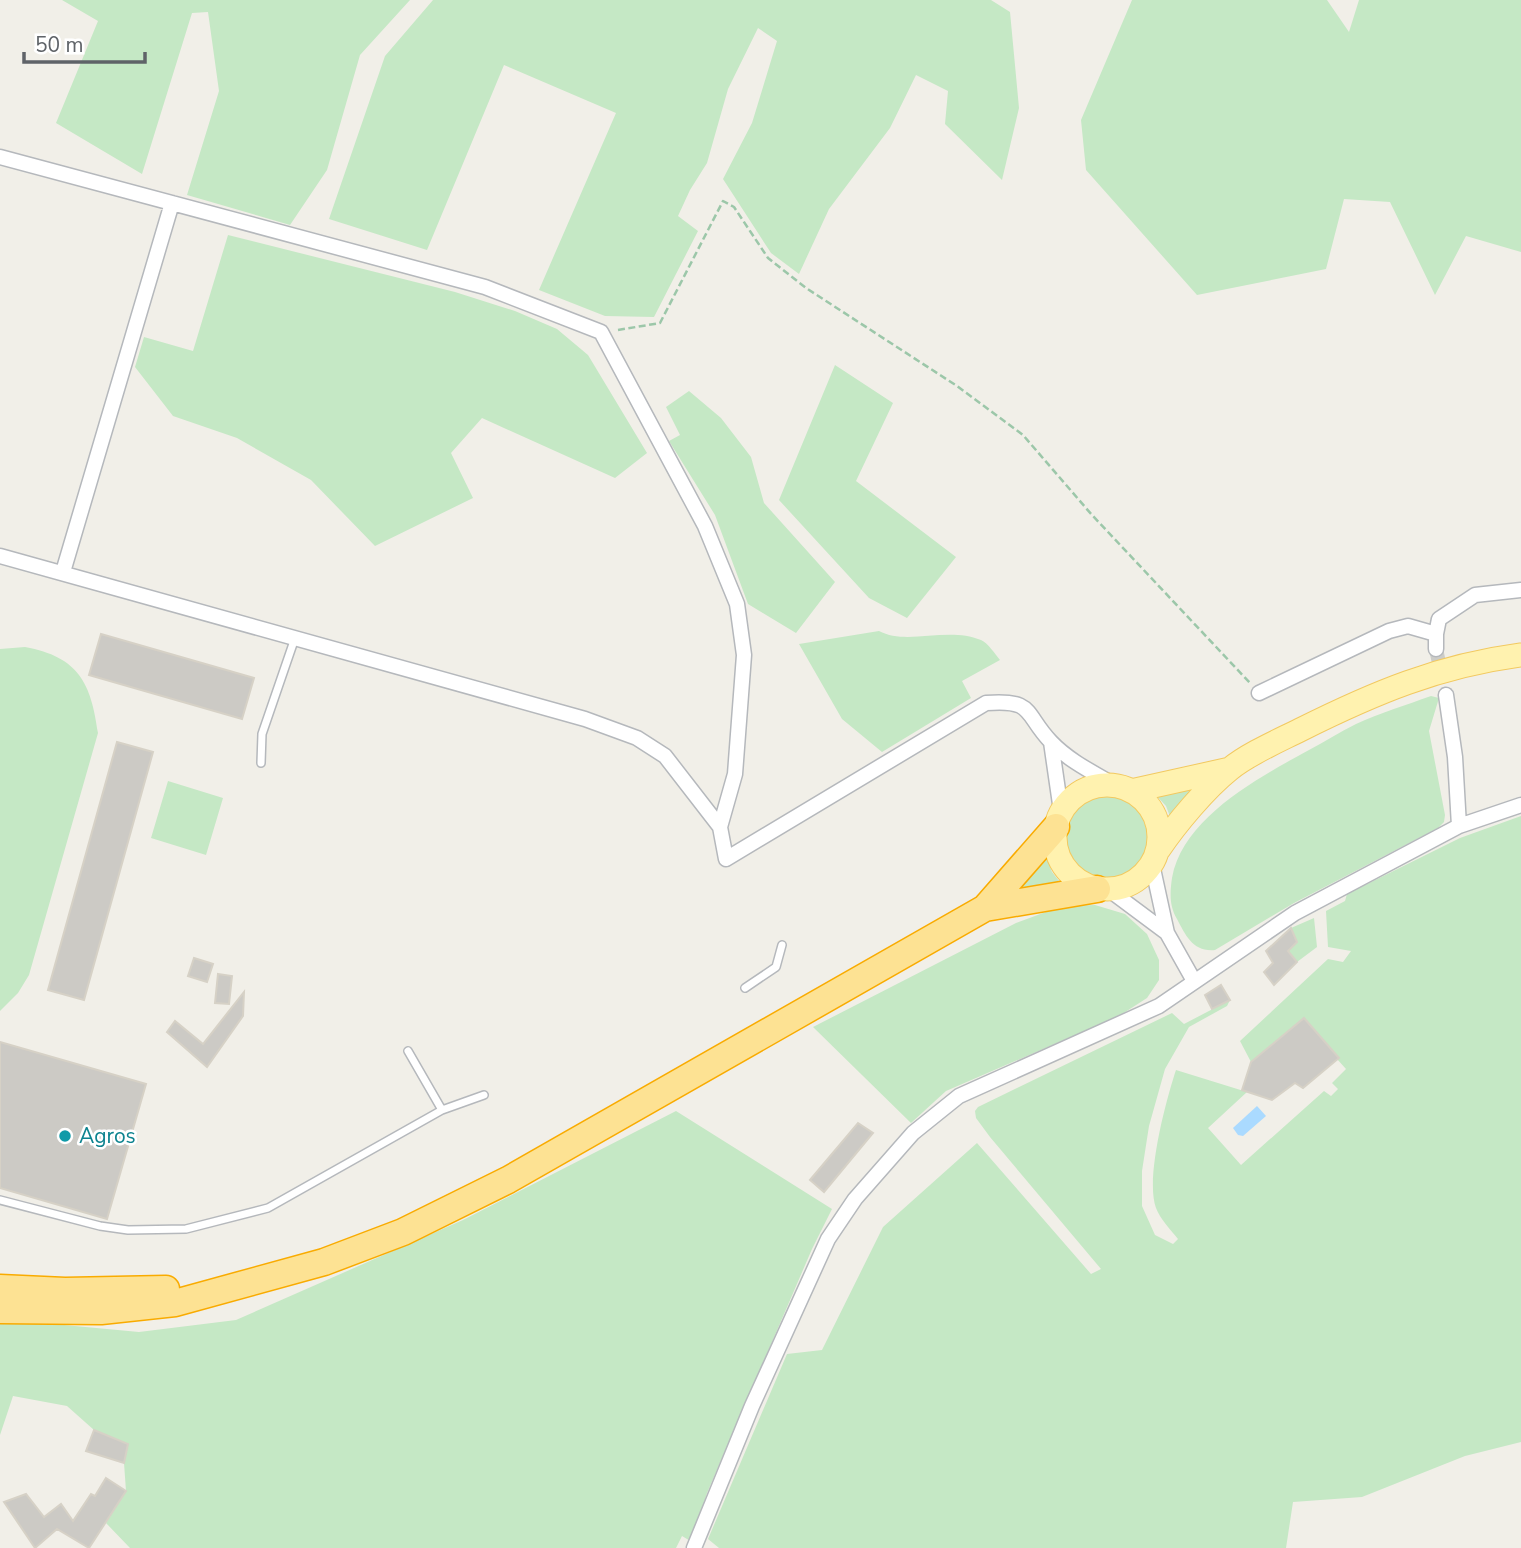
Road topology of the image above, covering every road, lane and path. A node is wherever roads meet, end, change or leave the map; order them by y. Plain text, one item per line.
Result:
1 (0, 157) edge
2 (172, 203) junction
3 (601, 332) junction
4 (0, 556) edge
5 (63, 572) junction
6 (1521, 590) edge
7 (1436, 634) junction
8 (295, 638) junction
9 (1436, 649) tunnel mouth
10 (1521, 655) edge
11 (1259, 693) joint
12 (1446, 695) tunnel mouth
13 (1051, 742) junction
14 (261, 763) dead end
15 (1230, 769) junction
16 (1124, 788) junction
17 (1521, 805) edge
18 (1058, 819) junction
19 (1460, 826) junction
20 (720, 827) junction
21 (1155, 856) junction
22 (1102, 889) junction
23 (985, 908) junction
24 (1167, 933) junction
25 (782, 945) dead end
26 (1194, 981) junction
27 (745, 988) dead end
28 (408, 1051) dead end
29 (484, 1095) dead end
30 (442, 1110) junction
31 (0, 1200) edge
32 (259, 1281) junction
33 (0, 1288) edge
34 (0, 1310) edge
35 (696, 1547) edge

1 - 2 street
2 - 3 street
2 - 5 street
3 - 11 path
3 - 20 street
4 - 5 street
5 - 8 street
6 - 7 street
7 - 9 street
7 - 11 street
8 - 14 lane
8 - 20 street
10 - 15 main road
12 - 19 street
13 - 16 street
13 - 18 street
13 - 20 street
15 - 16 main road
15 - 21 main road
16 - 18 main road
16 - 21 main road
17 - 19 street
18 - 22 main road
18 - 23 highway
19 - 26 street
21 - 22 main road
21 - 24 street
22 - 23 highway
22 - 24 street
23 - 32 highway
24 - 26 street
25 - 27 lane
26 - 35 street
28 - 30 lane
29 - 30 lane
30 - 31 lane
32 - 33 highway
32 - 34 highway

